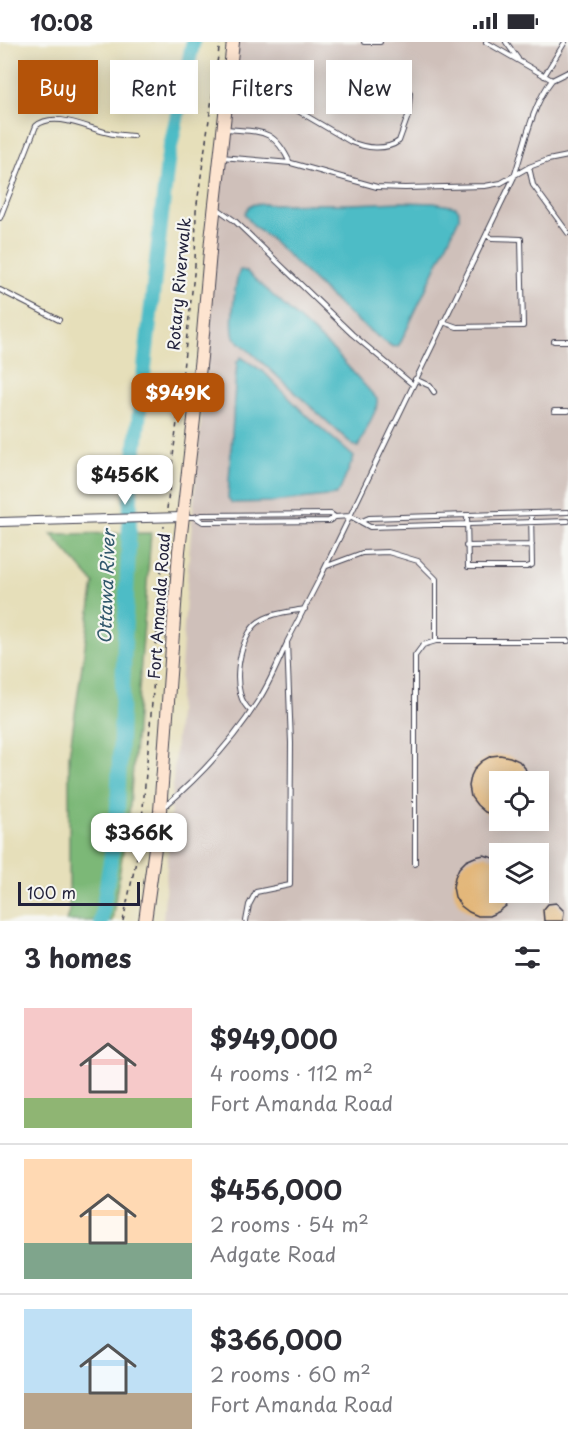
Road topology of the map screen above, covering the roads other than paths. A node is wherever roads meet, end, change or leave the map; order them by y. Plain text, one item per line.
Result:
1 (233, 42) edge
2 (364, 42) edge
3 (380, 42) edge
4 (486, 42) edge
5 (507, 42) edge
6 (565, 42) edge
7 (230, 60) edge
8 (520, 62) junction
9 (568, 72) edge
10 (544, 76) junction
11 (552, 80) junction
12 (224, 114) edge
13 (304, 114) edge
14 (408, 114) edge
15 (223, 128) junction
16 (133, 136) dead end
17 (568, 156) edge
18 (220, 157) junction
19 (291, 164) junction
20 (529, 167) junction
21 (514, 177) junction
22 (215, 206) junction
23 (0, 218) edge
24 (568, 233) edge
25 (486, 235) junction
26 (0, 290) edge
27 (59, 320) dead end
28 (443, 322) junction
29 (554, 341) dead end
30 (568, 341) edge
31 (415, 379) junction
32 (413, 384) junction
33 (434, 392) dead end
34 (554, 411) dead end
35 (568, 411) edge
36 (568, 512) edge
37 (531, 513) junction
38 (466, 515) junction
39 (350, 516) junction
40 (182, 517) junction
41 (362, 521) junction
42 (568, 521) edge
43 (0, 522) edge
44 (532, 523) junction
45 (466, 525) junction
46 (532, 544) junction
47 (466, 546) junction
48 (326, 566) junction
49 (305, 609) junction
50 (436, 641) junction
51 (568, 641) edge
52 (287, 642) junction
53 (251, 711) junction
54 (160, 811) junction
55 (415, 864) dead end
56 (145, 921) edge
57 (246, 921) edge

1 - 7 street, Fort Amanda Road
2 - 3 lane
4 - 8 lane
5 - 8 lane
6 - 10 lane
8 - 10 lane
9 - 11 lane
10 - 11 lane
11 - 21 lane
12 - 15 street, Fort Amanda Road
13 - 14 lane
15 - 18 street, Fort Amanda Road
15 - 19 lane
16 - 23 lane
17 - 20 lane
18 - 19 lane
18 - 22 street, Fort Amanda Road
19 - 21 lane
20 - 21 lane
20 - 24 lane
21 - 25 lane
22 - 32 lane
22 - 40 street, Fort Amanda Road
25 - 28 lane
25 - 28 lane
26 - 27 lane
28 - 31 lane
29 - 30 lane
31 - 32 lane
31 - 33 lane
32 - 39 lane
34 - 35 lane
36 - 37 lane
37 - 38 lane
37 - 44 lane
38 - 41 lane
38 - 45 lane
39 - 40 lane
39 - 41 lane
39 - 48 lane
40 - 43 street
40 - 54 street, Fort Amanda Road
41 - 45 lane
42 - 44 lane
44 - 45 lane
44 - 46 lane
45 - 47 lane
46 - 47 lane
46 - 47 lane
48 - 49 lane
48 - 50 lane
49 - 52 lane
49 - 53 lane
50 - 51 lane
50 - 55 lane
52 - 53 lane
52 - 57 lane
53 - 54 lane
54 - 56 street, Fort Amanda Road

